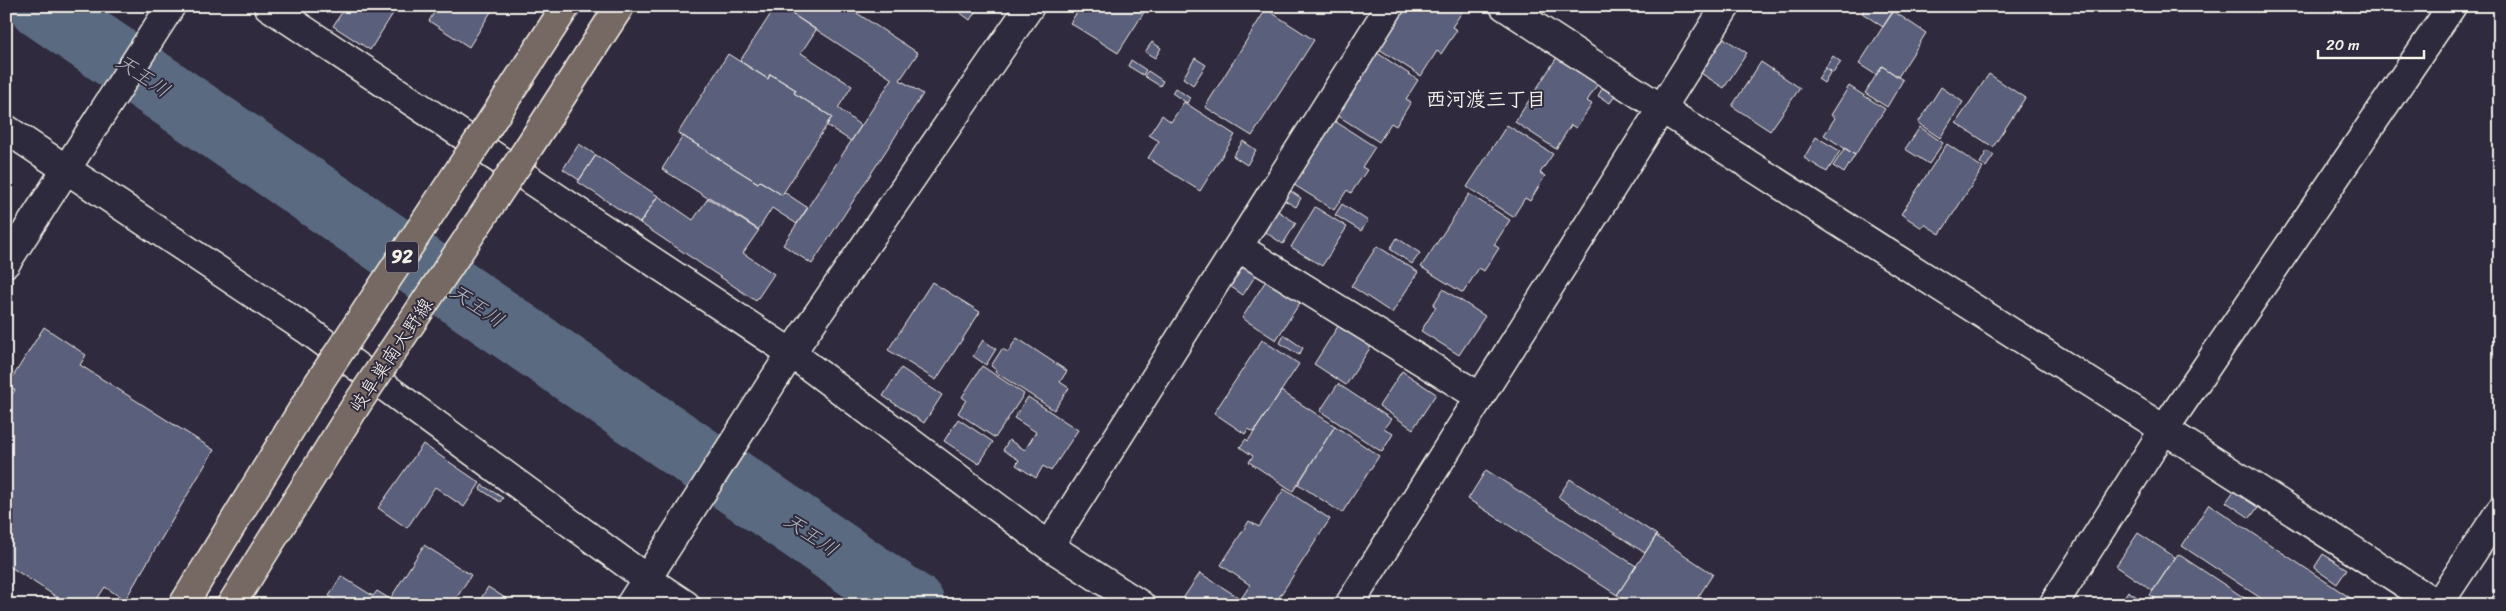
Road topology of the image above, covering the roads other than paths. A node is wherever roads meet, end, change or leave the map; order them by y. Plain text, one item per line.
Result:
1 (171, 6) edge
2 (268, 6) edge
3 (566, 6) edge
4 (620, 6) edge
5 (1030, 6) edge
6 (1390, 6) edge
7 (1504, 6) edge
8 (1726, 6) edge
9 (2452, 6) edge
10 (1662, 109) junction
11 (6, 129) edge
12 (67, 169) junction
13 (1238, 247) junction
14 (6, 262) edge
15 (790, 353) junction
16 (1480, 397) junction
17 (2165, 428) junction
18 (2500, 511) edge
19 (1049, 546) junction
20 (647, 579) junction
21 (183, 605) edge
22 (231, 605) edge
23 (630, 605) edge
24 (686, 605) edge
25 (1141, 605) edge
26 (1349, 605) edge
27 (2053, 605) edge
28 (2438, 605) edge

1 - 12 street
2 - 15 street
3 - 21 main road, 92, bridge
4 - 22 main road, 岐阜巣南大野線 / 92, bridge
5 - 15 street
6 - 13 street
7 - 10 street
8 - 10 street
9 - 17 street
10 - 16 street
10 - 17 street
11 - 12 street
12 - 14 street
12 - 20 street
13 - 16 street
13 - 19 street
15 - 19 street
15 - 20 street
16 - 26 street
17 - 27 street
17 - 28 street
18 - 28 street
19 - 25 street
20 - 23 street
20 - 24 street

